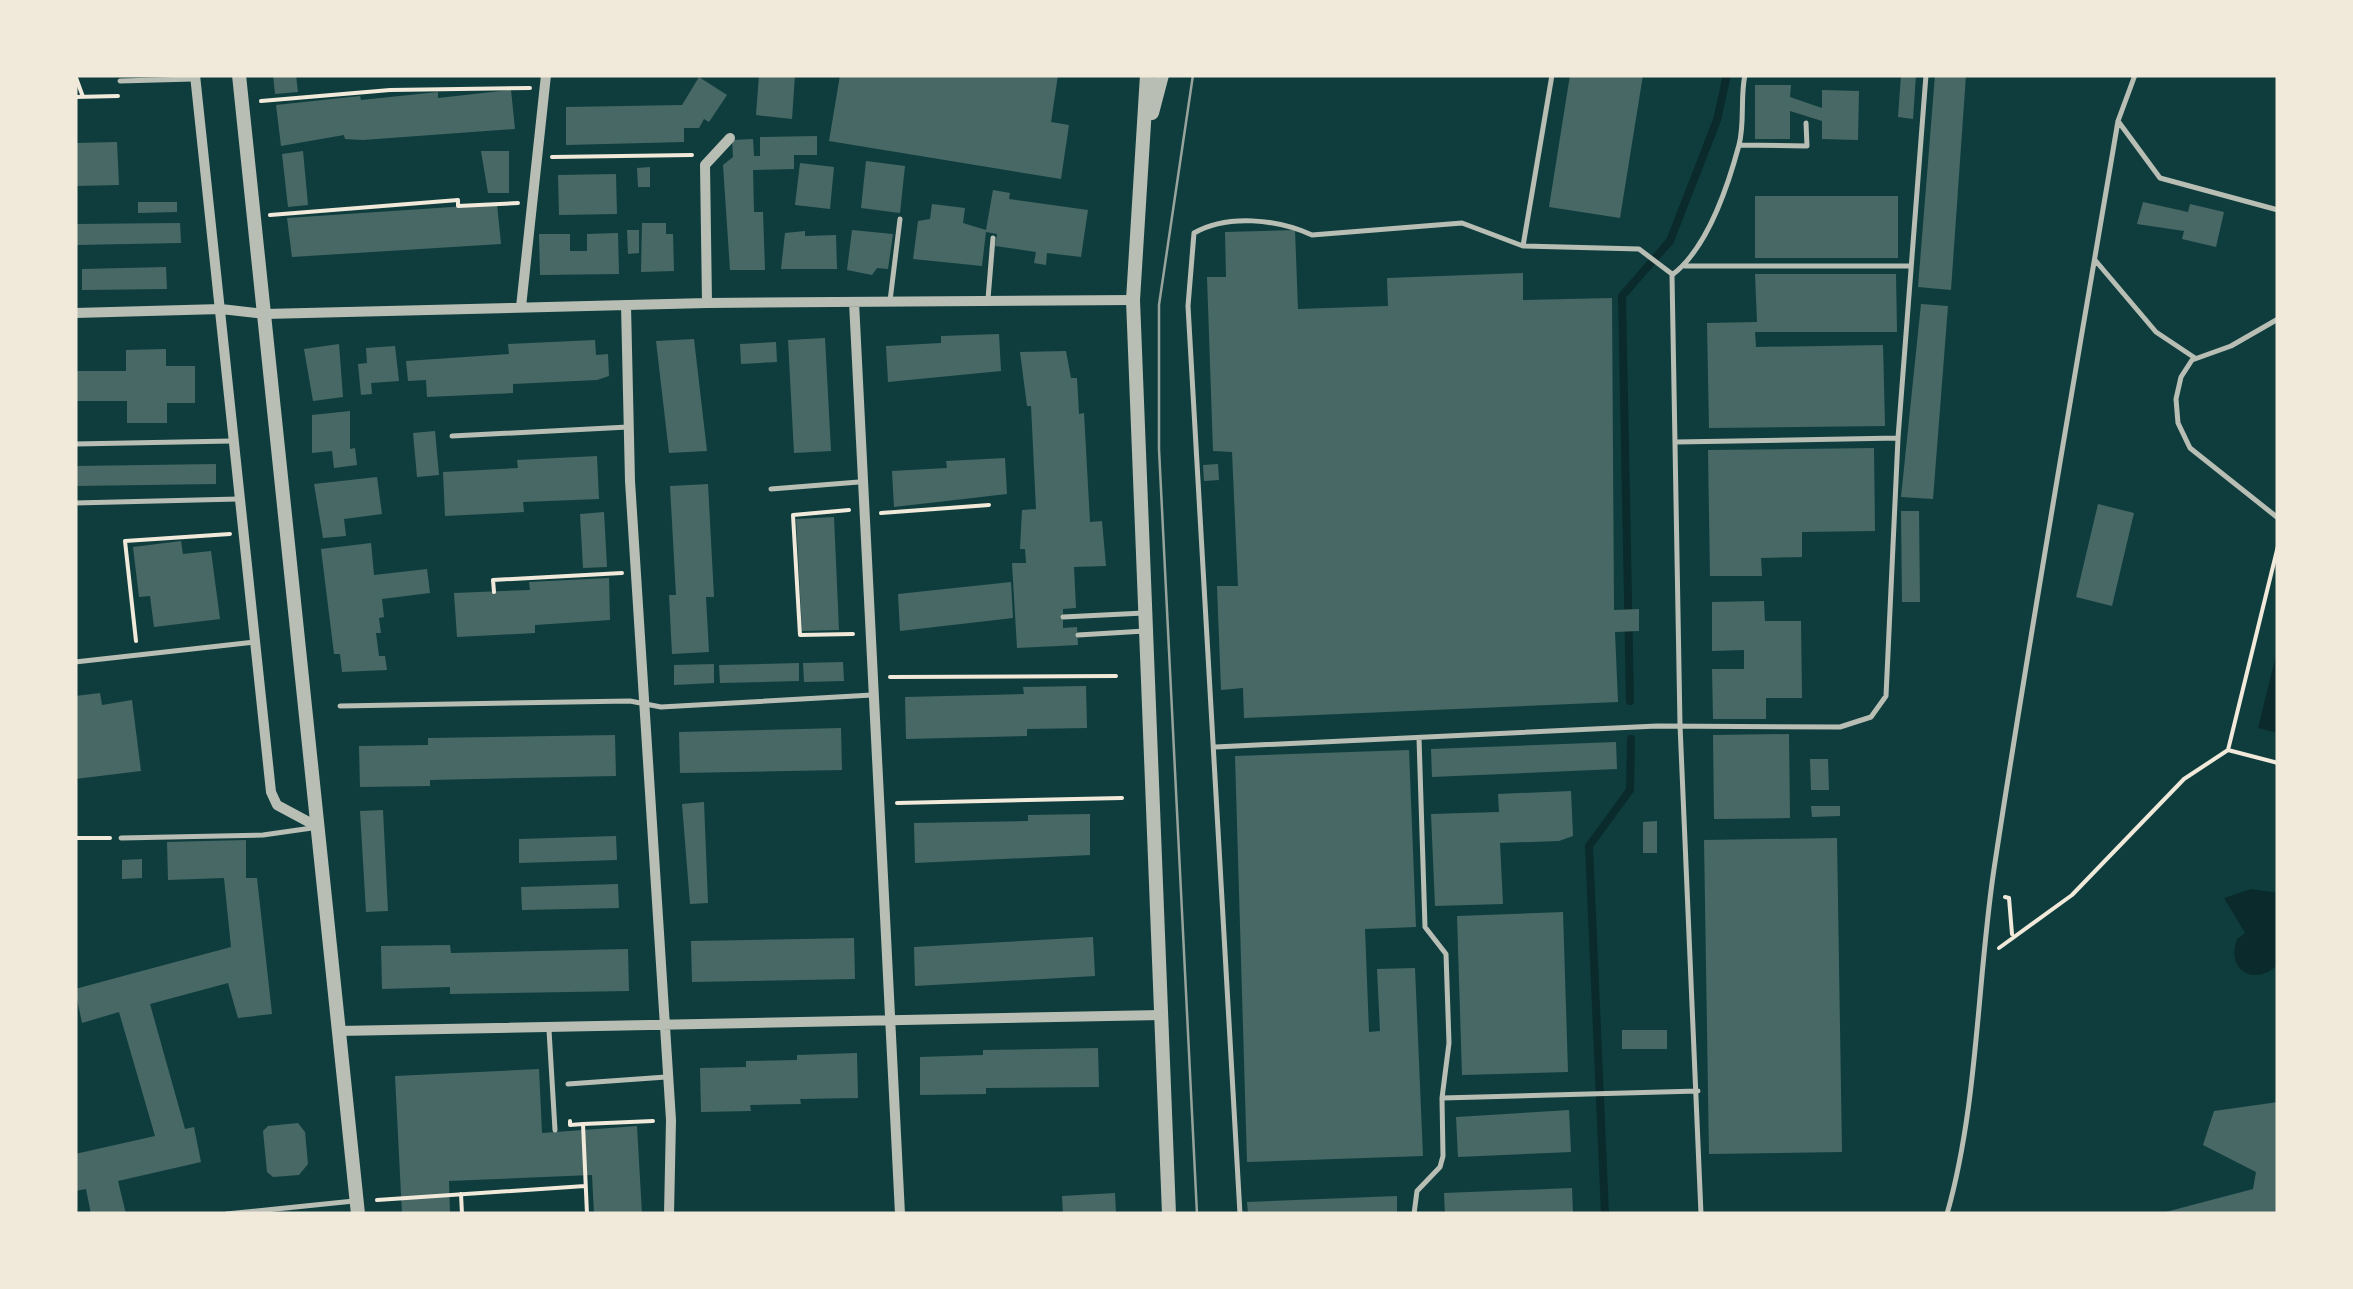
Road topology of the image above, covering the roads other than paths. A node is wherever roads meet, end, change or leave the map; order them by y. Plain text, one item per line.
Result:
1 (239, 75) edge
2 (546, 75) edge
3 (1146, 75) edge
4 (1162, 75) edge
5 (1552, 75) edge
6 (1746, 75) edge
7 (1926, 75) edge
8 (2135, 75) edge
9 (195, 77) edge
10 (120, 80) dead end
11 (2118, 120) junction
12 (1806, 123) dead end
13 (730, 138) dead end
14 (1146, 138) junction
15 (1739, 144) junction
16 (2278, 210) edge
17 (900, 220) dead end
18 (993, 238) dead end
19 (1523, 246) junction
20 (2095, 260) junction
21 (1685, 266) junction
22 (1911, 266) junction
23 (1672, 274) junction
24 (988, 300) junction
25 (1133, 300) junction
26 (890, 301) junction
27 (854, 302) junction
28 (707, 303) junction
29 (626, 304) junction
30 (521, 307) junction
31 (220, 309) junction
32 (75, 313) edge
33 (264, 314) junction
34 (2278, 318) edge
35 (2196, 359) junction
36 (628, 427) junction
37 (452, 436) dead end
38 (1898, 438) junction
39 (235, 441) junction
40 (1676, 442) junction
41 (75, 444) edge
42 (859, 482) junction
43 (771, 489) dead end
44 (241, 499) junction
45 (75, 503) edge
46 (2278, 518) edge
47 (1144, 613) junction
48 (1063, 617) dead end
49 (1145, 631) junction
50 (1078, 635) dead end
51 (255, 642) junction
52 (75, 662) edge
53 (872, 695) junction
54 (340, 706) dead end
55 (645, 706) junction
56 (1680, 725) junction
57 (1420, 738) junction
58 (1214, 748) junction
59 (318, 827) junction
60 (120, 838) road end
61 (1162, 1015) junction
62 (891, 1019) junction
63 (666, 1024) junction
64 (549, 1027) junction
65 (338, 1031) junction
66 (669, 1077) junction
67 (568, 1084) road end
68 (1698, 1090) junction
69 (1442, 1098) junction
70 (555, 1130) dead end
71 (358, 1208) edge
72 (226, 1214) edge
73 (670, 1214) edge
74 (900, 1214) edge
75 (1169, 1214) edge
76 (1240, 1214) edge
77 (1414, 1214) edge
78 (1701, 1214) edge
79 (1947, 1214) edge

1 - 33 street
2 - 30 street
3 - 14 street
4 - 14 street
5 - 19 lane
6 - 15 lane
7 - 22 lane
8 - 11 lane
9 - 10 lane
9 - 31 street
11 - 16 lane
11 - 20 lane
12 - 15 lane
13 - 28 street
14 - 25 street
15 - 21 lane
17 - 26 lane
18 - 24 lane
19 - 23 lane
19 - 58 lane
20 - 35 lane
20 - 79 lane
21 - 22 lane
21 - 23 lane
22 - 38 lane
23 - 40 lane
24 - 25 street
24 - 26 street
25 - 47 street
26 - 27 street
27 - 28 street
27 - 42 street
28 - 29 street
29 - 30 street
29 - 36 street
30 - 33 street
31 - 32 street
31 - 33 street
31 - 39 street
33 - 59 street
34 - 35 lane
35 - 46 lane
36 - 37 lane
36 - 55 street
38 - 40 lane
38 - 56 lane
39 - 41 lane
39 - 44 street
40 - 56 lane
42 - 43 lane
42 - 53 street
44 - 45 lane
44 - 51 street
47 - 48 lane
47 - 49 street
49 - 50 lane
49 - 61 street
51 - 52 lane
51 - 59 street
53 - 55 lane
53 - 62 street
54 - 55 lane
55 - 63 street
56 - 57 lane
56 - 68 lane
57 - 58 lane
57 - 69 lane
58 - 76 lane
59 - 60 lane
59 - 65 street
61 - 62 street
61 - 75 street
62 - 63 street
62 - 74 street
63 - 64 street
63 - 66 street
64 - 65 street
64 - 70 lane
65 - 71 street
66 - 67 lane
66 - 73 street
68 - 69 lane
68 - 78 lane
69 - 77 lane
71 - 72 lane

